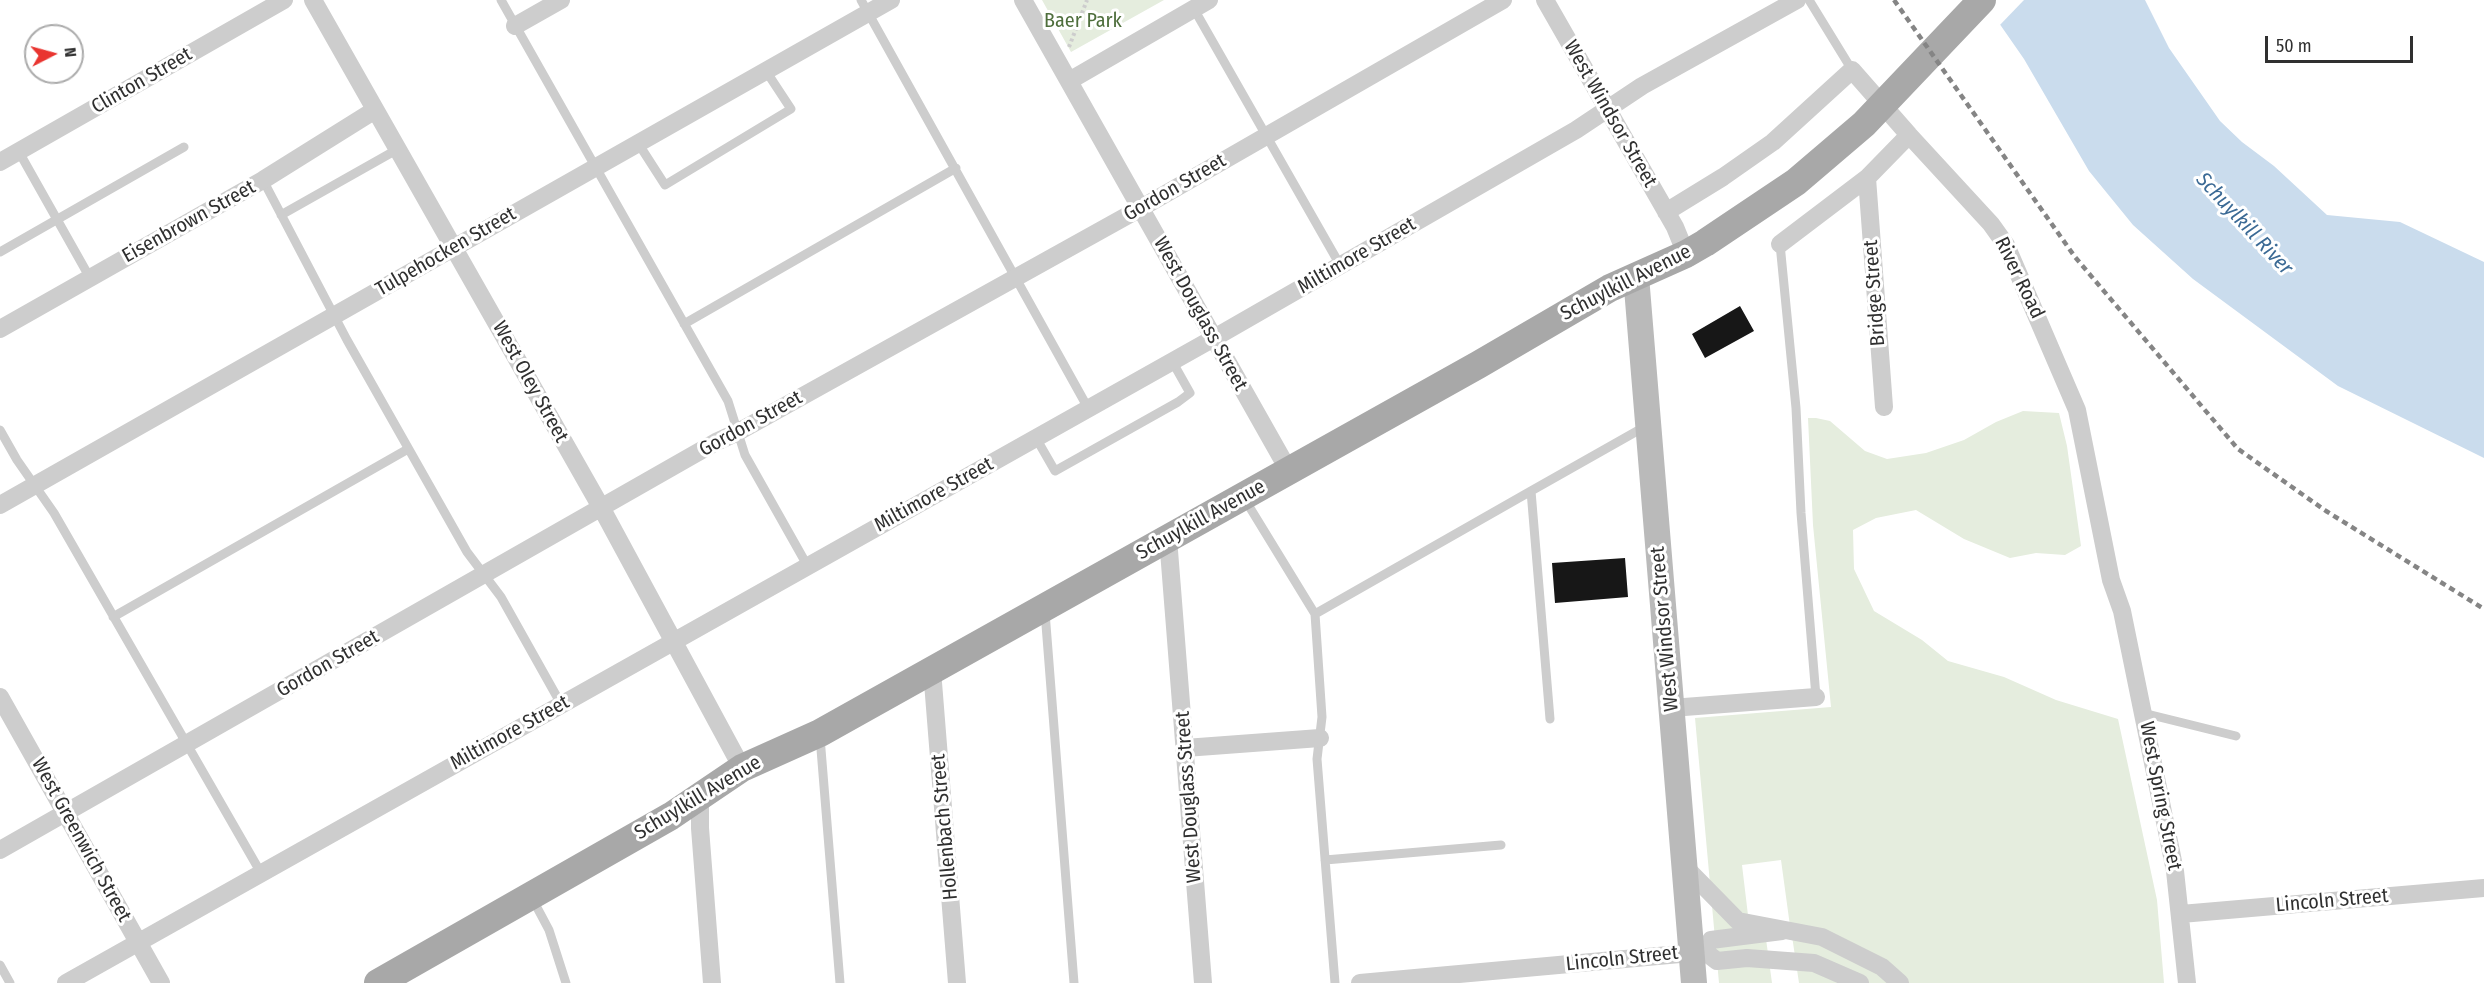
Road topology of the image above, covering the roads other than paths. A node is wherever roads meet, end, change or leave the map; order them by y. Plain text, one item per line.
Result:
1 (284, 0) edge
2 (313, 0) edge
3 (501, 0) edge
4 (561, 0) edge
5 (891, 0) edge
6 (1023, 0) edge
7 (1503, 0) edge
8 (1545, 0) edge
9 (1797, 0) edge
10 (1809, 0) edge
11 (1982, 0) edge
12 (1202, 5) edge
13 (865, 7) edge
14 (515, 26) junction
15 (1852, 70) junction
16 (766, 71) junction
17 (1065, 74) junction
18 (1607, 109) junction
19 (375, 110) junction
20 (1908, 135) junction
21 (1266, 136) junction
22 (638, 143) junction
23 (184, 147) dead end
24 (398, 149) junction
25 (19, 152) junction
26 (0, 162) edge
27 (595, 168) junction
28 (956, 168) junction
29 (1867, 178) junction
30 (263, 180) junction
31 (1141, 208) junction
32 (281, 215) junction
33 (57, 219) junction
34 (1670, 220) junction
35 (1780, 244) joint
36 (454, 248) junction
37 (0, 252) edge
38 (1686, 254) junction
39 (1340, 265) junction
40 (1016, 276) junction
41 (1636, 276) junction
42 (90, 278) junction
43 (334, 316) junction
44 (684, 324) junction
45 (0, 329) edge
46 (1214, 338) junction
47 (1172, 361) junction
48 (1884, 407) dead end
49 (1088, 408) junction
50 (1648, 425) junction
51 (0, 430) edge
52 (738, 432) junction
53 (1036, 438) junction
54 (408, 449) junction
55 (1289, 471) junction
56 (35, 486) junction
57 (1531, 491) junction
58 (1244, 496) junction
59 (0, 505) edge
60 (602, 509) junction
61 (1168, 538) junction
62 (807, 566) junction
63 (484, 576) junction
64 (1044, 606) junction
65 (2122, 611) joint
66 (1315, 614) junction
67 (113, 617) junction
68 (673, 640) junction
69 (932, 670) junction
70 (0, 697) edge
71 (1816, 697) joint
72 (561, 704) junction
73 (1671, 708) junction
74 (2143, 713) junction
75 (1550, 719) dead end
76 (820, 733) junction
77 (2236, 736) dead end
78 (1320, 738) junction
79 (187, 745) junction
80 (1185, 748) junction
81 (742, 768) junction
82 (700, 796) junction
83 (66, 813) junction
84 (1501, 845) dead end
85 (0, 850) edge
86 (1325, 860) junction
87 (1686, 868) junction
88 (261, 873) junction
89 (2484, 888) edge
90 (531, 896) junction
91 (2181, 914) junction
92 (1782, 931) junction
93 (138, 942) junction
94 (1698, 952) junction
95 (0, 965) edge
96 (1543, 975) edge
97 (1419, 981) edge
98 (10, 983) edge
99 (66, 983) edge
100 (161, 983) edge
101 (378, 983) edge
102 (566, 983) edge
103 (712, 983) edge
104 (840, 983) edge
105 (957, 983) edge
106 (1074, 983) edge
107 (1203, 983) edge
108 (1335, 983) edge
109 (1360, 983) edge
110 (1694, 983) edge
111 (1860, 983) edge
112 (1900, 983) edge
113 (2187, 983) edge

1 - 25 street, Clinton Street
2 - 19 street, West Oley Street
3 - 14 lane
4 - 14 street
5 - 13 street, Tulpehocken Street
6 - 17 street, West Douglass Street
7 - 21 street, Gordon Street
8 - 18 street, West Windsor Street
9 - 18 street, Miltimore Street
10 - 15 lane, River Road
11 - 38 main road, Schuylkill Avenue
12 - 17 street
12 - 21 lane
13 - 16 street, Tulpehocken Street
13 - 28 lane
14 - 27 lane
15 - 20 street, River Road
15 - 34 street
16 - 22 street, Tulpehocken Street
16 - 22 lane
17 - 31 street, West Douglass Street
18 - 34 street, West Windsor Street
18 - 39 street, Miltimore Street
19 - 24 street, West Oley Street
19 - 30 street, Eisenbrown Street
20 - 29 street
20 - 65 street, River Road
21 - 31 street, Gordon Street
21 - 39 lane
22 - 27 street, Tulpehocken Street
23 - 33 lane
24 - 32 lane
24 - 36 street, West Oley Street
25 - 26 street, Clinton Street
25 - 33 lane
27 - 36 street, Tulpehocken Street
27 - 44 lane
28 - 40 lane
28 - 44 lane
29 - 35 street
29 - 48 street, Bridge Street
30 - 32 lane
30 - 42 street, Eisenbrown Street
31 - 40 street, Gordon Street
31 - 46 street, West Douglass Street
32 - 43 lane
33 - 37 lane
33 - 42 lane
34 - 38 street, West Windsor Street
35 - 71 lane
36 - 43 street, Tulpehocken Street
36 - 60 street, West Oley Street
38 - 41 main road, Schuylkill Avenue
39 - 46 street, Miltimore Street
40 - 49 lane
40 - 52 street, Gordon Street
41 - 50 main road, West Windsor Street
41 - 55 main road, Schuylkill Avenue
42 - 45 street, Eisenbrown Street
43 - 54 lane
43 - 56 street, Tulpehocken Street
44 - 52 lane
46 - 47 street, Miltimore Street
46 - 55 street, West Douglass Street
47 - 49 street, Miltimore Street
47 - 53 lane
49 - 53 street, Miltimore Street
50 - 57 lane
50 - 73 main road, West Windsor Street
51 - 56 lane
52 - 60 street, Gordon Street
52 - 62 lane
53 - 62 street, Miltimore Street
54 - 63 lane
54 - 67 lane
55 - 58 main road, Schuylkill Avenue
56 - 59 street, Tulpehocken Street
56 - 67 lane
57 - 66 lane
57 - 75 lane
58 - 61 main road, Schuylkill Avenue
58 - 66 lane
60 - 63 street, Gordon Street
60 - 68 street, West Oley Street
61 - 64 main road, Schuylkill Avenue
61 - 80 street, West Douglass Street
62 - 68 street, Miltimore Street
63 - 72 lane
63 - 79 street, Gordon Street
64 - 69 main road, Schuylkill Avenue
64 - 106 lane
65 - 74 street, West Spring Street
66 - 78 lane
67 - 79 lane
68 - 72 street, Miltimore Street
68 - 81 street, West Oley Street
69 - 76 main road, Schuylkill Avenue
69 - 105 street, Hollenbach Street
70 - 83 street, West Greenwich Street
71 - 73 street
72 - 88 street, Miltimore Street
73 - 87 main road, West Windsor Street
74 - 77 lane
74 - 91 street, West Spring Street
76 - 81 main road, Schuylkill Avenue
76 - 104 lane
78 - 80 street
78 - 86 lane
79 - 83 street, Gordon Street
79 - 88 lane
80 - 107 street, West Douglass Street
81 - 82 main road, Schuylkill Avenue
82 - 90 main road, Schuylkill Avenue
82 - 103 street
83 - 85 street, Gordon Street
83 - 93 street, West Greenwich Street
84 - 86 lane
86 - 108 lane
87 - 92 street, Lincoln Street
87 - 94 main road, West Windsor Street
88 - 93 street, Miltimore Street
89 - 91 street, Lincoln Street
90 - 101 main road, Schuylkill Avenue
90 - 102 lane
91 - 113 street, West Spring Street
92 - 94 street, Lincoln Street
92 - 112 street, Lincoln Street
93 - 99 street, Miltimore Street
93 - 100 street, West Greenwich Street
94 - 96 street, Lincoln Street
94 - 110 main road, West Windsor Street
94 - 111 street, Lincoln Street
95 - 98 lane
96 - 97 street, Lincoln Street
97 - 109 street, Lincoln Street

